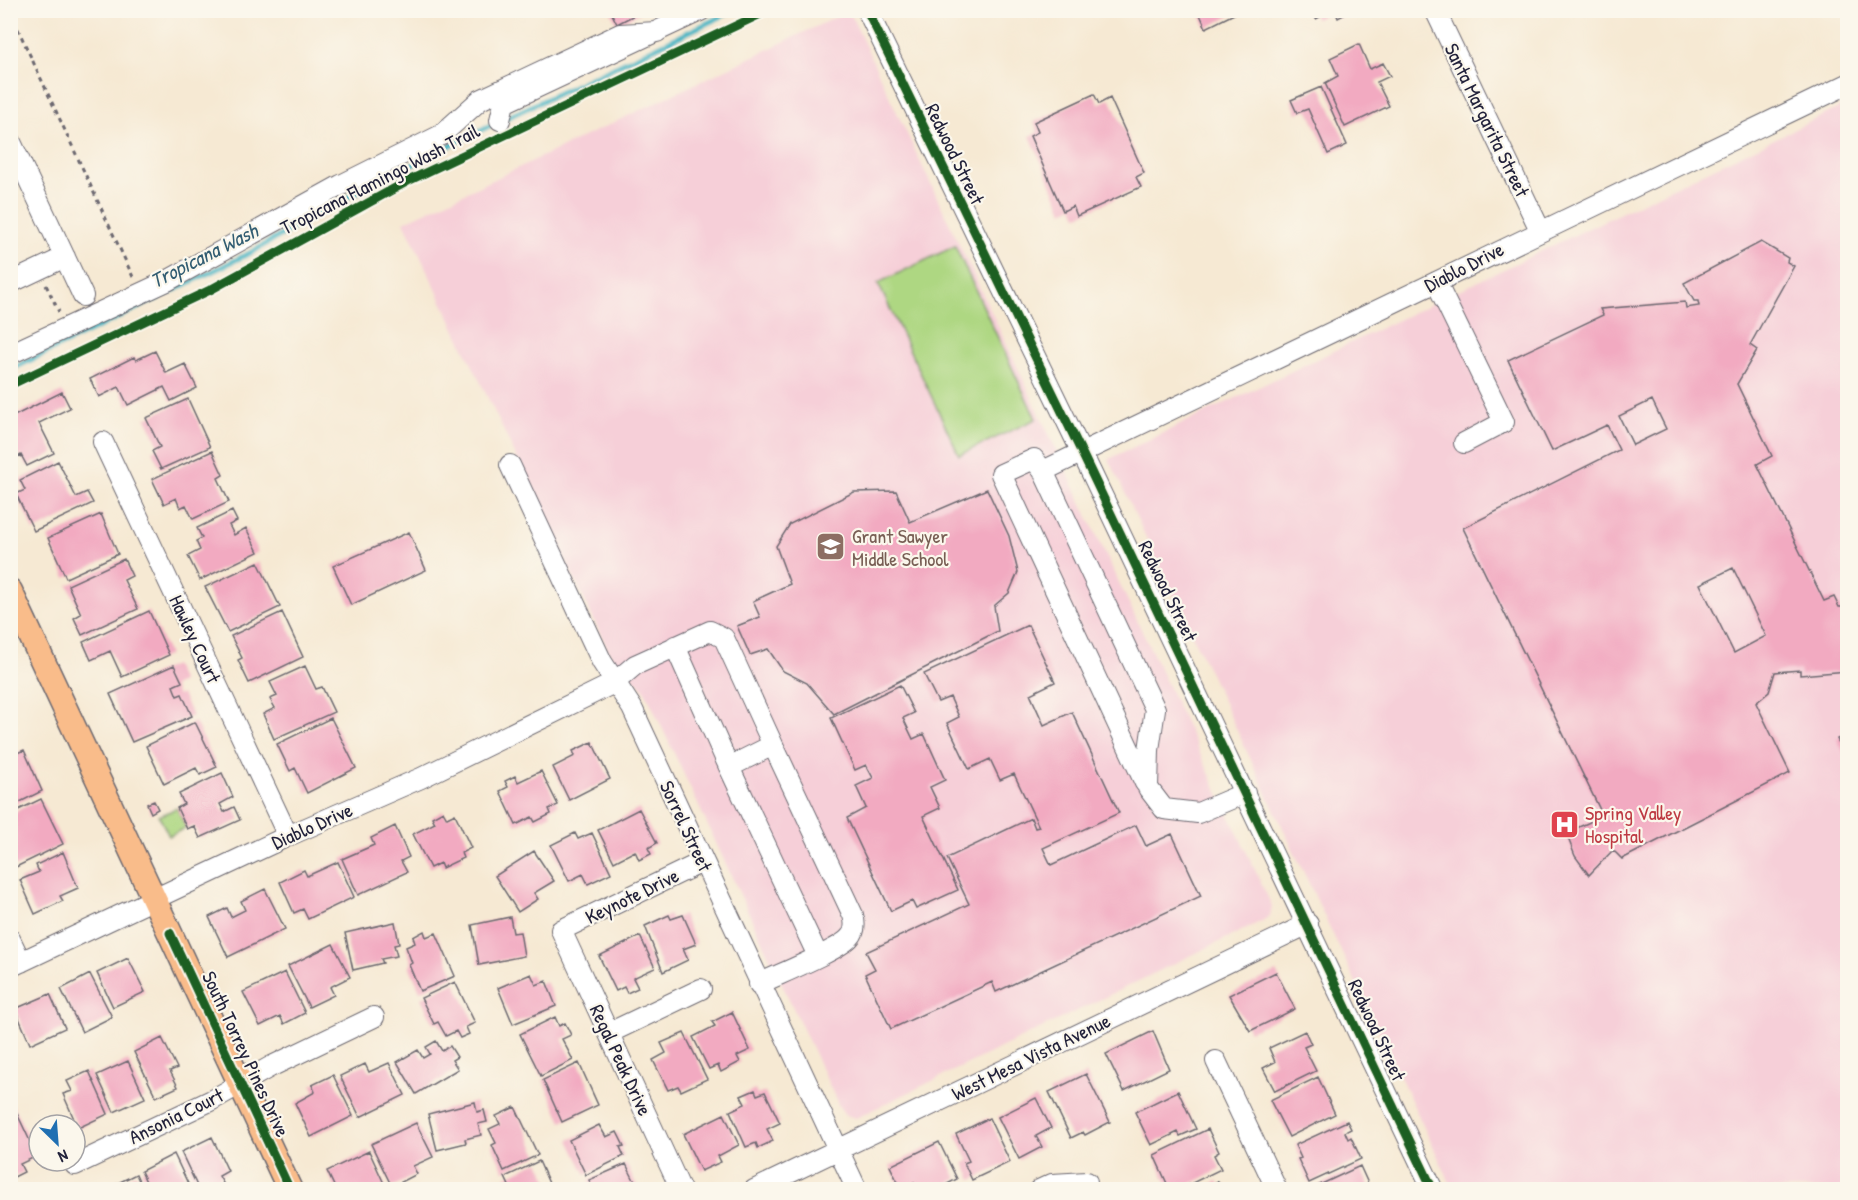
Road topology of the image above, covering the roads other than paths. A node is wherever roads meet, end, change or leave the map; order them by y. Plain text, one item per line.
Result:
1 (702, 10) edge
2 (867, 10) edge
3 (1435, 10) edge
4 (657, 32) junction
5 (1848, 84) edge
6 (500, 120) dead end
7 (10, 140) edge
8 (1540, 230) junction
9 (65, 257) junction
10 (1436, 282) junction
11 (10, 283) edge
12 (83, 296) dead end
13 (10, 354) edge
14 (103, 442) dead end
15 (1464, 443) dead end
16 (1082, 453) junction
17 (510, 465) dead end
18 (1043, 471) junction
19 (10, 591) edge
20 (675, 646) junction
21 (614, 683) junction
22 (773, 745) junction
23 (729, 767) junction
24 (1148, 788) junction
25 (1245, 793) junction
26 (288, 836) junction
27 (702, 862) junction
28 (154, 898) junction
29 (1308, 924) junction
30 (561, 930) joint
31 (10, 939) edge
32 (818, 956) junction
33 (16, 964) edge
34 (759, 984) junction
35 (701, 989) dead end
36 (374, 1017) dead end
37 (609, 1033) junction
38 (1216, 1062) dead end
39 (240, 1084) junction
40 (837, 1150) junction
41 (87, 1159) edge
42 (1087, 1182) dead end
43 (290, 1190) edge
44 (681, 1190) edge
45 (754, 1190) edge
46 (857, 1190) edge
47 (1039, 1190) edge
48 (1277, 1190) edge
49 (1433, 1190) edge

1 - 4 street
2 - 16 street, Redwood Street
3 - 8 street, Santa Margarita Street
4 - 6 street
4 - 13 street
5 - 8 street, Diablo Drive
7 - 9 street
8 - 10 street, Diablo Drive
9 - 11 street
9 - 12 street
10 - 15 street
10 - 16 street, Diablo Drive
14 - 26 street, Hawley Court
16 - 18 street, Diablo Drive
16 - 25 street, Redwood Street
17 - 21 street, Sorrel Street
18 - 24 street
18 - 24 street
19 - 28 main road, South Torrey Pines Drive
20 - 21 street, Diablo Drive
20 - 22 street, Diablo Drive
20 - 23 street
21 - 26 street, Diablo Drive
21 - 27 street, Sorrel Street
22 - 23 street
22 - 32 street, Diablo Drive
23 - 32 street
24 - 25 street
25 - 29 street, Redwood Street
26 - 28 street, Diablo Drive
27 - 30 street, Keynote Drive
27 - 34 street, Sorrel Street
28 - 33 street, Diablo Drive
28 - 39 main road, South Torrey Pines Drive
29 - 40 street, West Mesa Vista Avenue
29 - 49 street, Redwood Street
30 - 37 street, Regal Peak Drive
31 - 33 street
32 - 34 street, Diablo Drive
34 - 40 street, Sorrel Street
35 - 37 street
36 - 39 street, Ansonia Court
37 - 44 street, Regal Peak Drive
38 - 48 street
39 - 41 street, Ansonia Court
39 - 43 main road, South Torrey Pines Drive
40 - 45 street, West Mesa Vista Avenue
40 - 46 street, Sorrel Street
42 - 47 street

